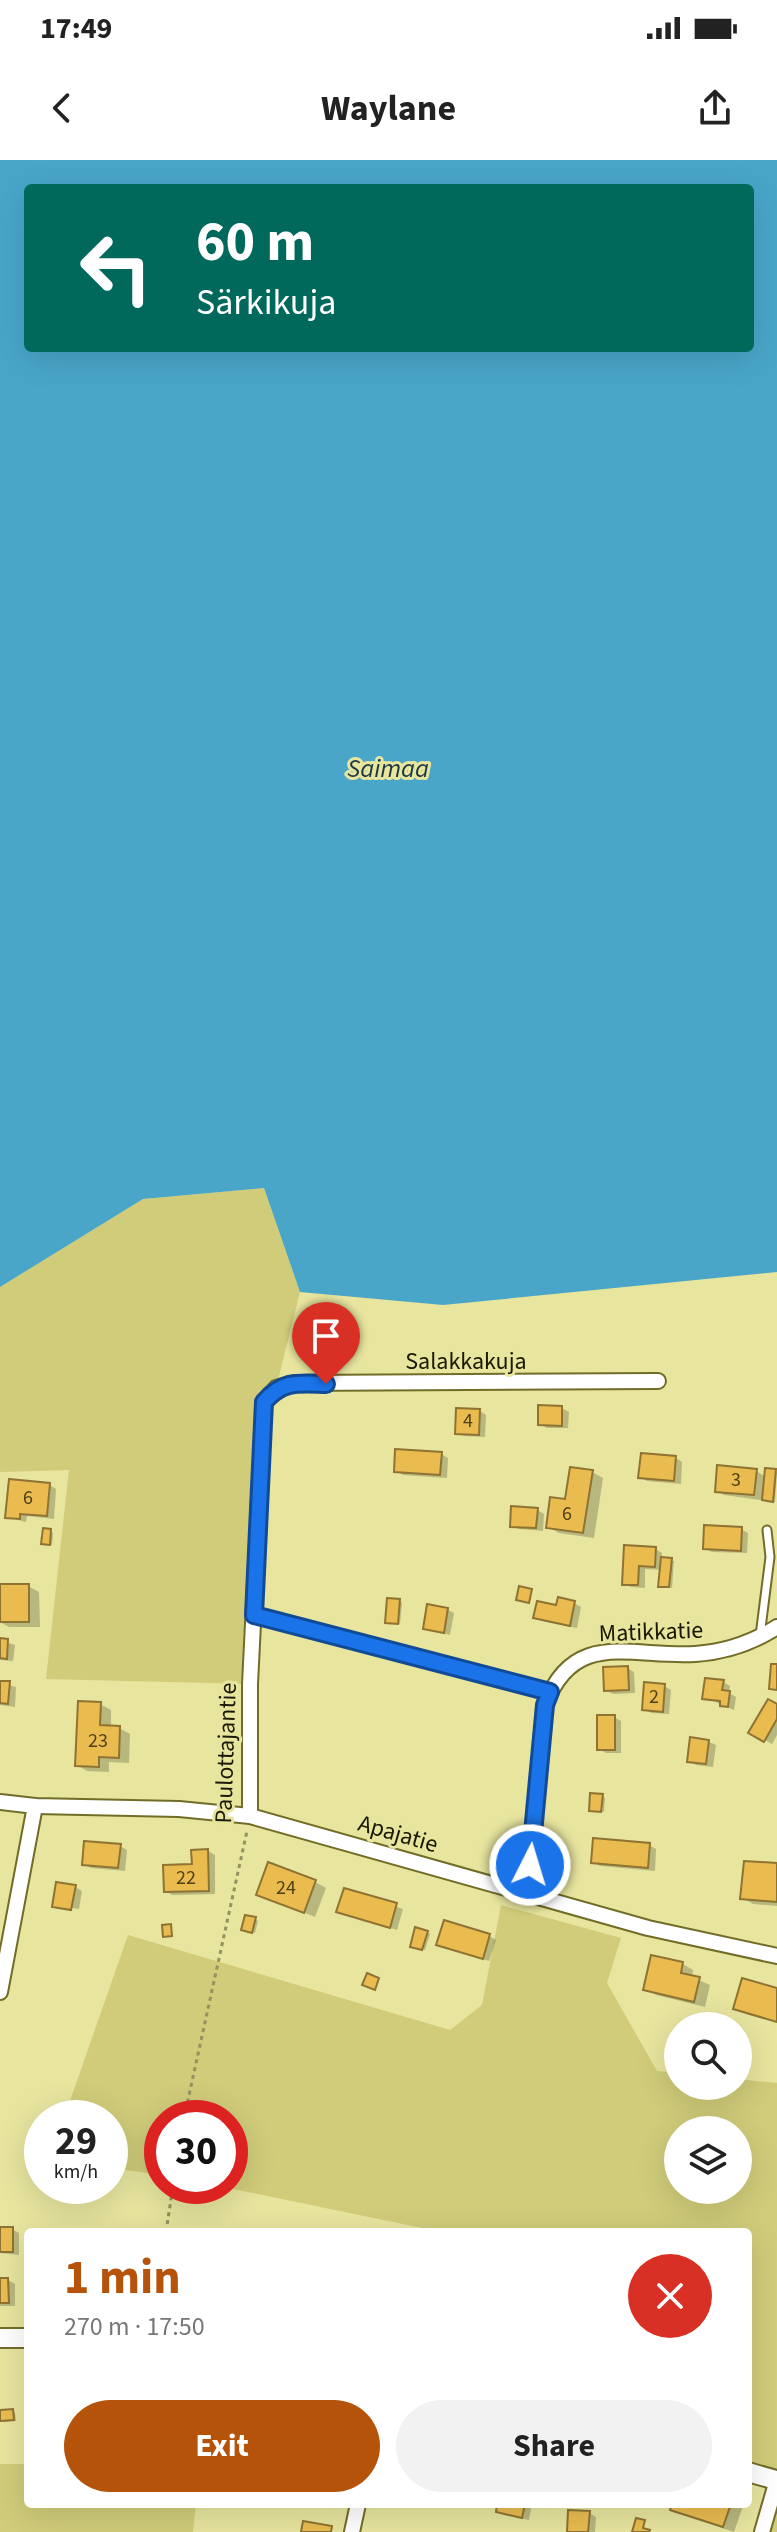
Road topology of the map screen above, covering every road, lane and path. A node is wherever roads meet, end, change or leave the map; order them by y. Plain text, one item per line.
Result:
1 (658, 1381) dead end
2 (276, 1388) joint
3 (767, 1530) dead end
4 (254, 1615) junction
5 (777, 1627) edge
6 (759, 1638) junction
7 (550, 1692) junction
8 (0, 1802) edge
9 (35, 1806) junction
10 (250, 1816) junction
11 (527, 1895) junction
12 (777, 1956) edge
13 (0, 1992) edge
14 (188, 2100) edge
15 (170, 2204) edge
16 (167, 2228) edge
17 (0, 2338) edge
18 (24, 2338) edge
19 (752, 2473) edge
20 (776, 2480) edge
21 (357, 2508) edge
22 (352, 2532) edge
23 (762, 2532) edge

1 - 2 street, Salakkakuja
2 - 4 street, Paulottajantie
3 - 6 lane
4 - 7 street
4 - 10 street, Paulottajantie
5 - 6 street, Matikkatie
6 - 7 street, Matikkatie
7 - 11 street, Matikkatie
8 - 9 street, Apajatie
9 - 10 street, Apajatie
9 - 13 street
10 - 11 street, Apajatie
10 - 14 path, Paulottajantie
11 - 12 street, Apajatie
15 - 16 path
17 - 18 street
19 - 20 street
20 - 23 street
21 - 22 street

